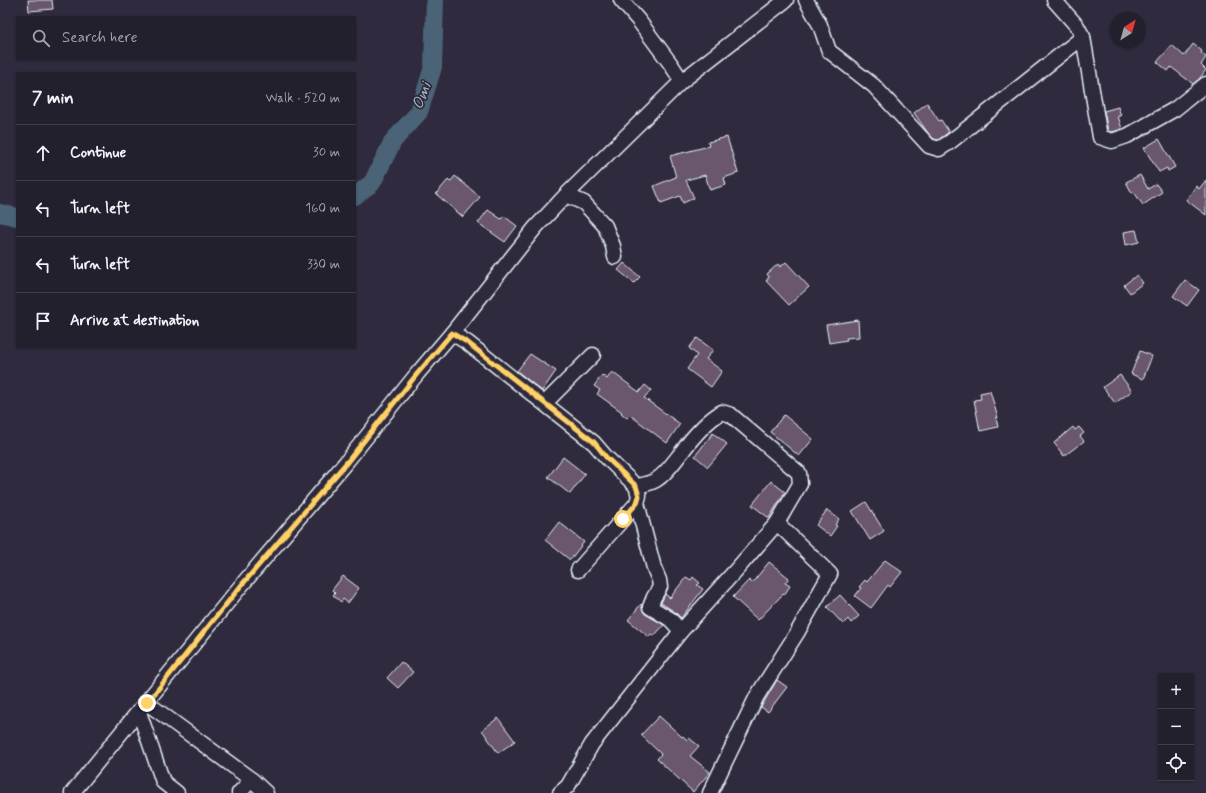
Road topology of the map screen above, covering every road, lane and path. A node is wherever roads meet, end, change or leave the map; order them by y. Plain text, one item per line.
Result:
1 (621, 0) edge
2 (786, 0) edge
3 (806, 0) edge
4 (1054, 0) edge
5 (1083, 37) junction
6 (682, 81) junction
7 (1206, 84) edge
8 (566, 195) junction
9 (615, 258) dead end
10 (452, 333) junction
11 (593, 355) dead end
12 (545, 403) junction
13 (636, 486) junction
14 (637, 503) junction
15 (777, 523) junction
16 (578, 570) dead end
17 (681, 631) junction
18 (143, 707) junction
19 (252, 780) junction
20 (72, 793) edge
21 (177, 793) edge
22 (239, 793) edge
23 (266, 793) edge
24 (560, 793) edge
25 (710, 793) edge

1 - 6 street
2 - 6 street
3 - 5 street
4 - 5 street
5 - 7 street
6 - 8 street
8 - 9 street
8 - 10 street
10 - 12 street
10 - 18 street
11 - 12 street
12 - 13 street
13 - 14 street
13 - 15 street
14 - 16 street
14 - 17 street
15 - 17 street
15 - 25 street
17 - 24 street
18 - 19 street
18 - 20 street
18 - 21 street
19 - 22 street
19 - 23 street

